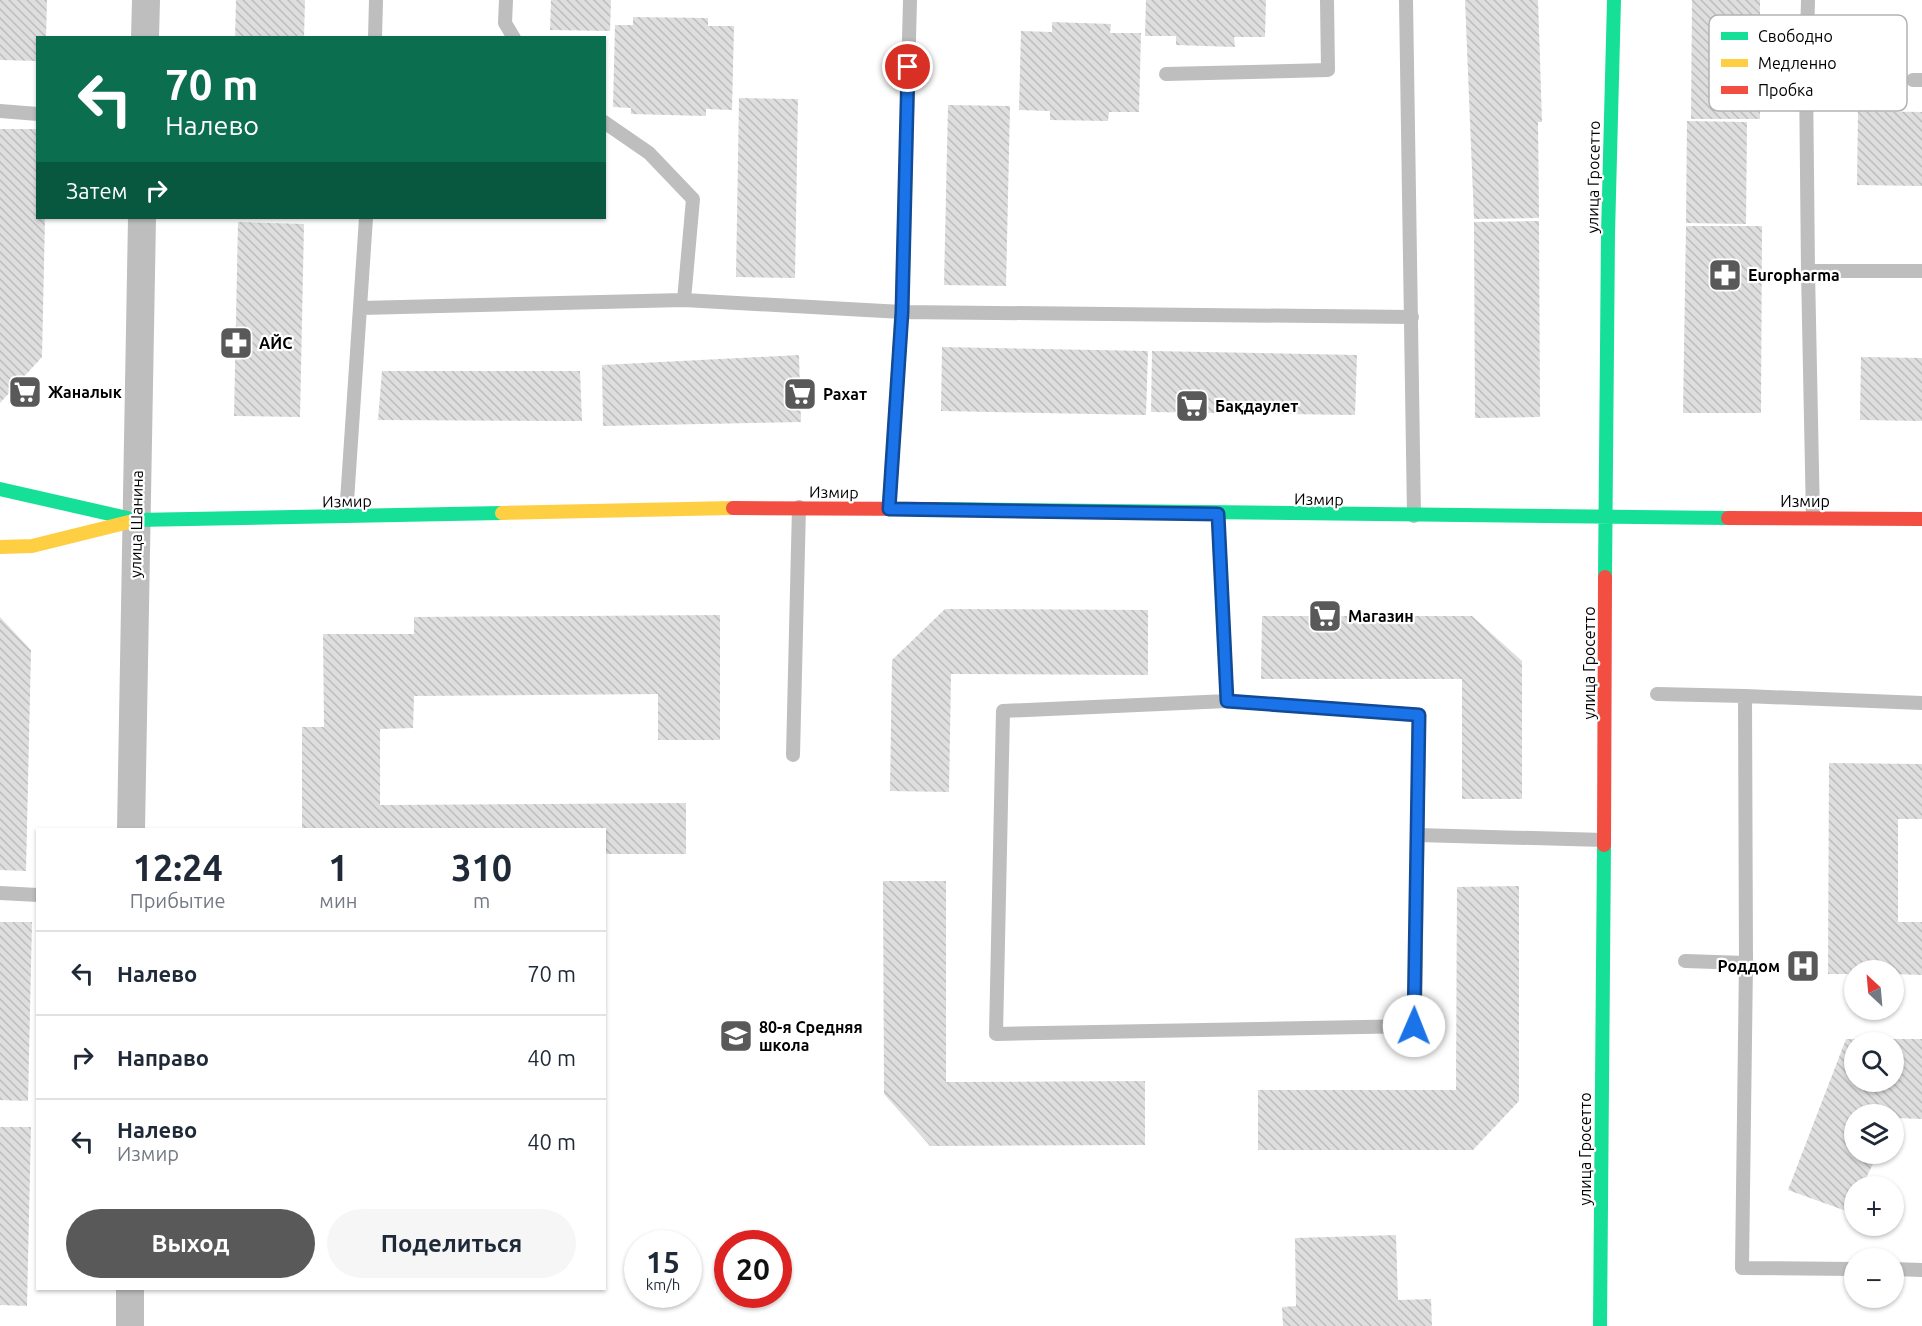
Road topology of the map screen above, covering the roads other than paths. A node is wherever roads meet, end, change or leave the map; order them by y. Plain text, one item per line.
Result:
1 (146, 0) edge
2 (376, 0) edge
3 (506, 0) edge
4 (910, 0) edge
5 (1327, 0) edge
6 (1406, 0) edge
7 (1614, 0) edge
8 (1808, 0) edge
9 (1808, 15) edge
10 (145, 36) edge
11 (375, 36) edge
12 (513, 36) edge
13 (1166, 74) dead end
14 (0, 111) edge
15 (1806, 111) edge
16 (36, 114) edge
17 (606, 123) edge
18 (142, 219) edge
19 (366, 219) edge
20 (1808, 271) junction
21 (1922, 271) edge
22 (684, 300) junction
23 (361, 308) junction
24 (902, 312) junction
25 (1412, 317) junction
26 (0, 489) edge
27 (799, 507) junction
28 (889, 509) junction
29 (1218, 514) junction
30 (1414, 516) junction
31 (1606, 516) junction
32 (346, 518) junction
33 (1813, 518) junction
34 (1922, 519) edge
35 (136, 520) junction
36 (0, 547) edge
37 (1657, 694) dead end
38 (1745, 696) junction
39 (1227, 701) junction
40 (1922, 703) edge
41 (793, 755) dead end
42 (131, 828) edge
43 (1417, 835) junction
44 (1604, 840) junction
45 (0, 893) edge
46 (36, 895) edge
47 (1685, 961) dead end
48 (1746, 963) junction
49 (1844, 1269) edge
50 (1904, 1269) edge
51 (1922, 1270) edge
52 (130, 1290) edge
53 (130, 1326) edge
54 (1600, 1326) edge

1 - 10 street
2 - 11 lane
3 - 12 lane
4 - 24 lane
5 - 13 lane
6 - 25 lane
7 - 31 street, улица Гросетто
8 - 9 lane
14 - 16 lane
15 - 20 lane
17 - 22 lane
18 - 35 street, улица Шанина
19 - 23 lane
20 - 21 lane
20 - 33 lane
22 - 23 lane
22 - 24 lane
23 - 32 lane
24 - 25 lane
24 - 28 lane
25 - 30 lane
26 - 35 street, Измир
27 - 28 street, Измир
27 - 32 street, Измир
27 - 41 lane
28 - 29 street, Измир
29 - 30 street, Измир
29 - 39 lane
30 - 31 street, Измир
31 - 33 street, Измир
31 - 44 street, улица Гросетто
32 - 35 street, Измир
33 - 34 street, Измир
35 - 36 street
35 - 42 street, улица Шанина
37 - 38 lane
38 - 40 lane
38 - 48 lane
39 - 43 lane
39 - 43 lane
43 - 44 lane
44 - 54 street, улица Гросетто
45 - 46 lane
47 - 48 lane
48 - 49 lane
50 - 51 lane
52 - 53 street

